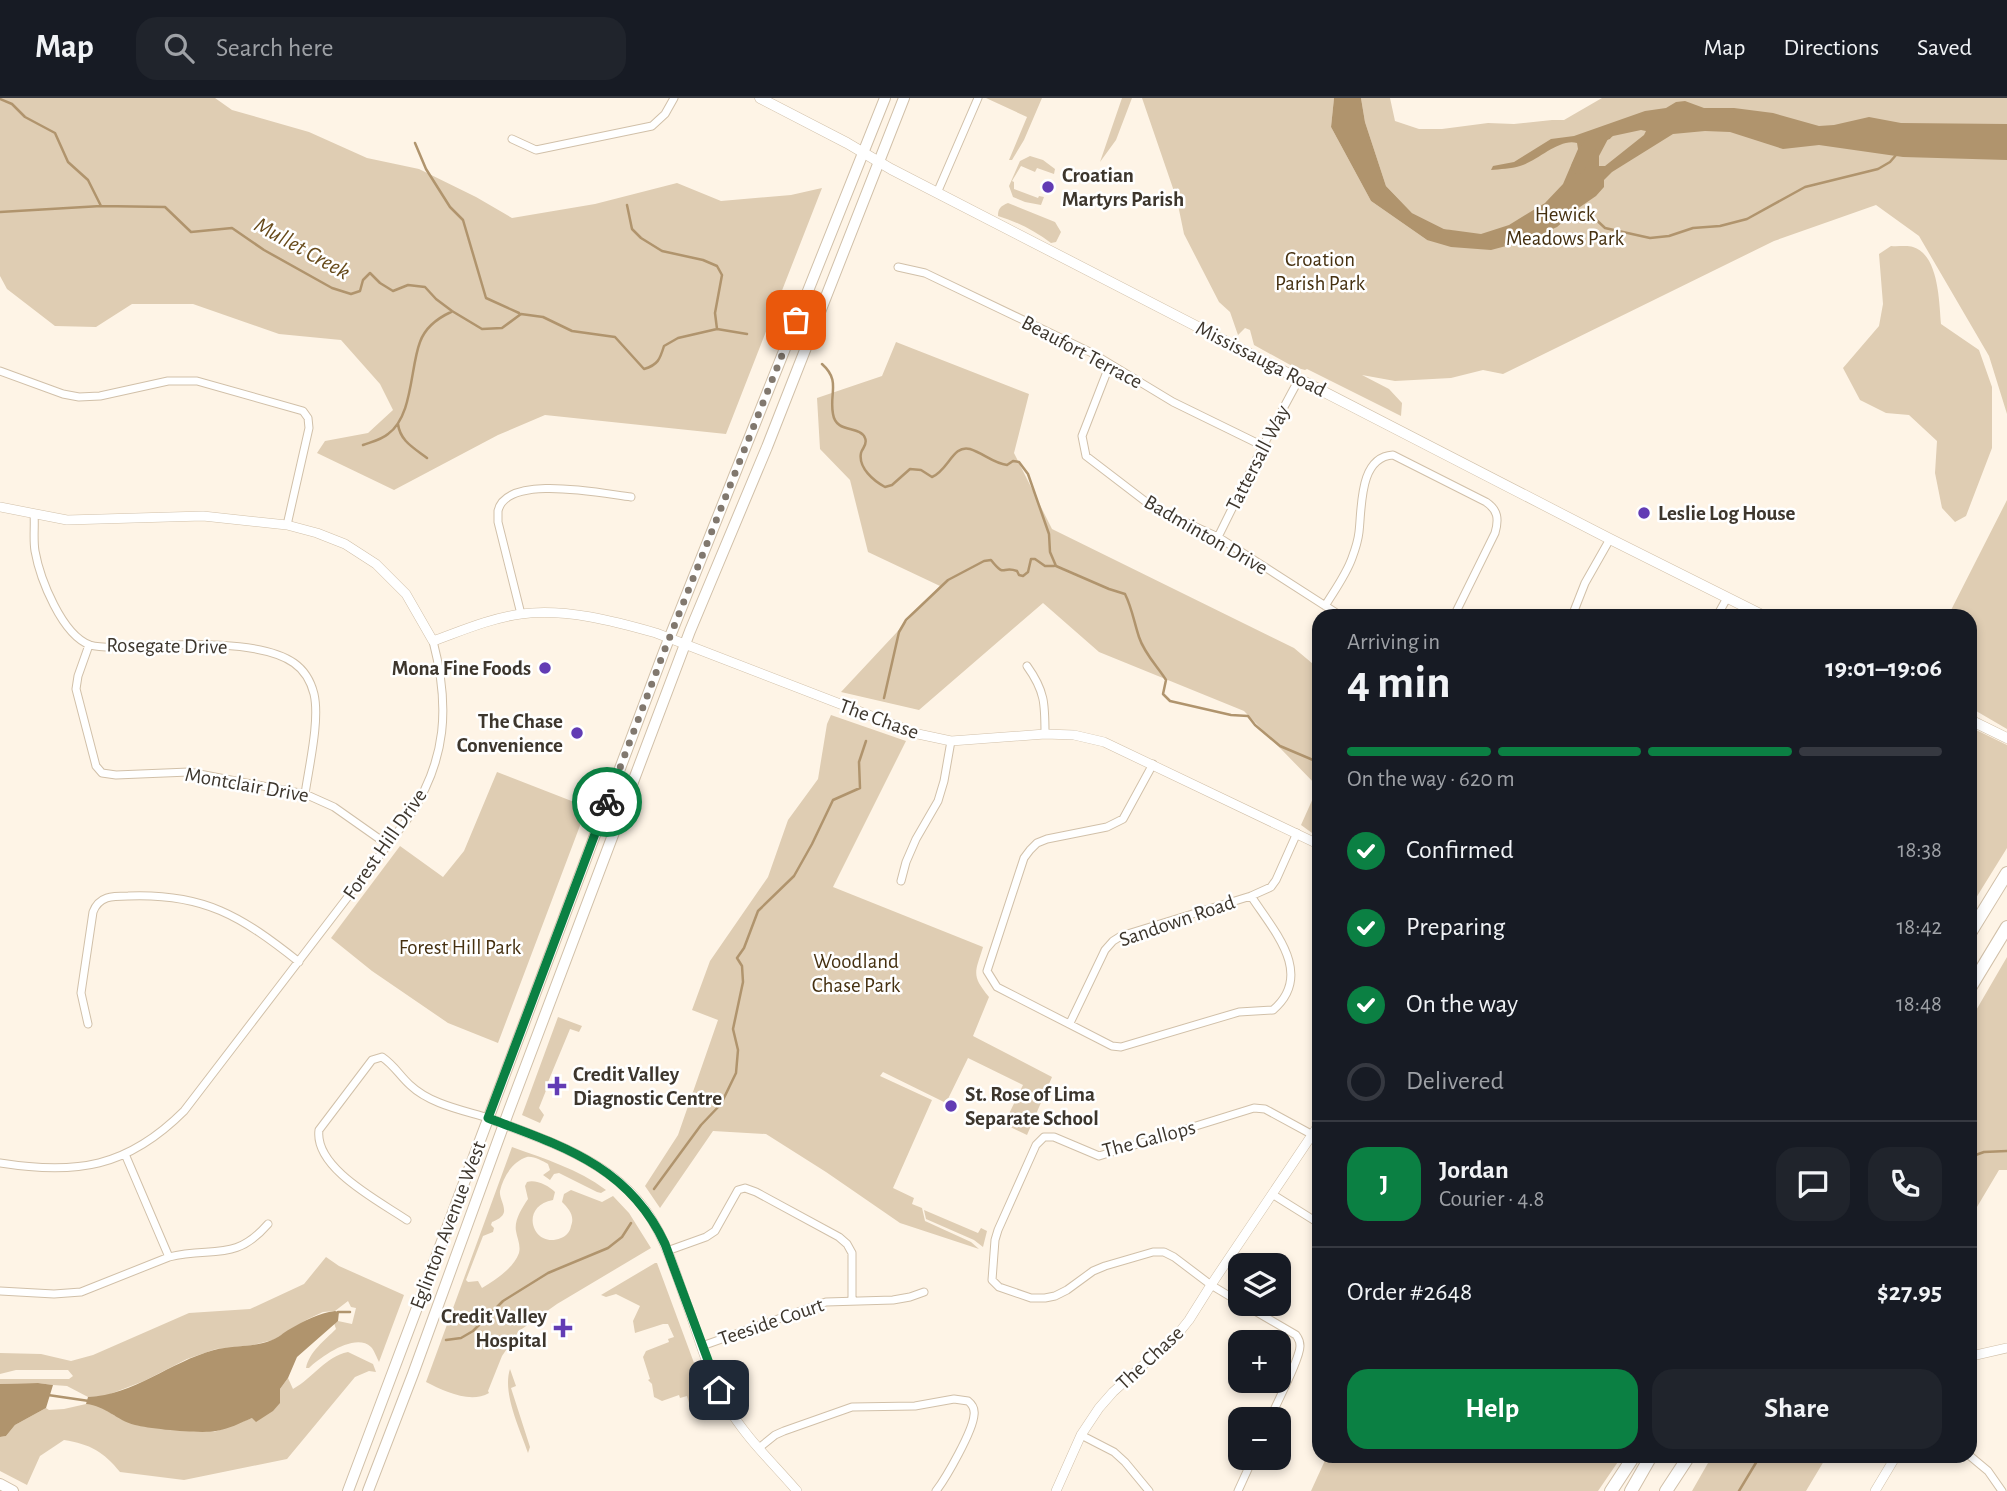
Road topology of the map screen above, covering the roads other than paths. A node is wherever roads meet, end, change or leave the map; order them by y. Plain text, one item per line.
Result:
1 (674, 98) edge
2 (760, 98) edge
3 (885, 98) edge
4 (904, 98) edge
5 (978, 98) edge
6 (512, 139) dead end
7 (862, 152) junction
8 (878, 162) junction
9 (937, 192) junction
10 (898, 267) dead end
11 (1110, 364) junction
12 (0, 371) edge
13 (1299, 379) junction
14 (1263, 446) junction
15 (631, 498) dead end
16 (0, 507) edge
17 (34, 514) junction
18 (287, 525) junction
19 (1218, 537) junction
20 (1610, 539) junction
21 (1727, 598) junction
22 (1325, 606) junction
23 (1330, 609) edge
24 (1457, 609) edge
25 (1575, 609) edge
26 (1721, 609) edge
27 (1750, 609) edge
28 (521, 614) junction
29 (670, 638) junction
30 (433, 641) junction
31 (685, 644) junction
32 (89, 645) junction
33 (1027, 666) dead end
34 (1977, 723) edge
35 (1045, 734) junction
36 (2007, 738) edge
37 (951, 741) junction
38 (1153, 764) junction
39 (305, 794) junction
40 (1297, 833) junction
41 (1312, 841) edge
42 (388, 845) junction
43 (2007, 873) edge
44 (901, 881) dead end
45 (1251, 896) junction
46 (1977, 922) edge
47 (2007, 927) edge
48 (299, 962) junction
49 (1977, 976) edge
50 (1070, 1023) junction
51 (89, 1024) dead end
52 (488, 1118) junction
53 (503, 1124) junction
54 (1311, 1134) joint
55 (125, 1154) junction
56 (0, 1163) edge
57 (1272, 1195) junction
58 (1312, 1219) edge
59 (407, 1220) dead end
60 (268, 1224) dead end
61 (667, 1251) junction
62 (169, 1257) junction
63 (1210, 1285) junction
64 (0, 1291) edge
65 (924, 1292) dead end
66 (1228, 1295) edge
67 (852, 1300) junction
68 (1264, 1316) edge
69 (702, 1346) junction
70 (2007, 1348) edge
71 (1977, 1355) edge
72 (1275, 1407) edge
73 (1081, 1435) junction
74 (759, 1448) junction
75 (1977, 1462) edge
76 (1629, 1463) edge
77 (1647, 1463) edge
78 (1685, 1463) edge
79 (1687, 1463) edge
80 (1892, 1463) edge
81 (1248, 1470) edge
82 (0, 1484) edge
83 (13, 1491) edge
84 (348, 1491) edge
85 (368, 1491) edge
86 (797, 1491) edge
87 (936, 1491) edge
88 (1056, 1491) edge
89 (1149, 1491) edge
90 (1238, 1491) edge
91 (1611, 1491) edge
92 (1631, 1491) edge
93 (1666, 1491) edge
94 (1676, 1491) edge
95 (1875, 1491) edge
96 (2002, 1491) edge

1 - 6 street
2 - 7 main road, Mississauga Road
3 - 7 main road, Eglinton Avenue West
4 - 8 main road, Eglinton Avenue West
5 - 9 street
7 - 8 main road, Mississauga Road
7 - 29 main road, Eglinton Avenue West
8 - 9 main road, Mississauga Road
8 - 31 main road, Eglinton Avenue West
9 - 13 main road, Mississauga Road
10 - 11 street, Beaufort Terrace
11 - 14 street, Beaufort Terrace
11 - 19 street, Badminton Drive
12 - 18 street
13 - 14 street, Tattersall Way
13 - 20 main road, Mississauga Road
14 - 19 street, Tattersall Way
15 - 28 street
16 - 17 street, Forest Hill Drive
17 - 18 street, Forest Hill Drive
17 - 32 street, Rosegate Drive
18 - 30 street, Forest Hill Drive
19 - 22 street, Badminton Drive
20 - 21 main road, Mississauga Road
20 - 25 street
21 - 26 street
21 - 27 main road, Mississauga Road
22 - 23 street, Badminton Drive
22 - 24 street
28 - 29 street, The Chase
28 - 30 street, The Chase
29 - 31 street, The Chase
29 - 52 main road, Eglinton Avenue West
30 - 42 street, Forest Hill Drive
31 - 37 street, The Chase
31 - 53 main road, Eglinton Avenue West
32 - 39 street, Montclair Drive
32 - 39 street, Rosegate Drive
33 - 35 street
34 - 36 main road
35 - 37 street, The Chase
35 - 38 street, The Chase
37 - 44 street
38 - 40 street, The Chase
38 - 50 street
39 - 42 street, Montclair Drive
40 - 41 street, The Chase
40 - 45 street, Sandown Road
42 - 48 street, Forest Hill Drive
43 - 46 highway
45 - 50 street, Sandown Road
45 - 50 street
47 - 49 highway
48 - 51 street
48 - 55 street, Forest Hill Drive
52 - 53 street
52 - 59 street
52 - 84 main road, Eglinton Avenue West
53 - 61 street
53 - 85 main road, Eglinton Avenue West
54 - 57 street, The Chase
54 - 63 street, The Gallops
55 - 56 street, Forest Hill Drive
55 - 62 street
57 - 58 street
57 - 63 street, The Chase
60 - 62 street
61 - 67 street
61 - 69 street
62 - 64 street
63 - 66 street, The Gallops
63 - 73 street, The Chase
65 - 67 street, Teeside Court
67 - 69 street, Teeside Court
68 - 72 street, The Gallops
69 - 74 street
70 - 71 street
73 - 88 street, The Chase
73 - 89 street
74 - 86 street
74 - 87 street
75 - 96 street
76 - 91 highway
77 - 92 highway
78 - 93 highway
79 - 94 highway
80 - 95 street
81 - 90 street
82 - 83 main road

